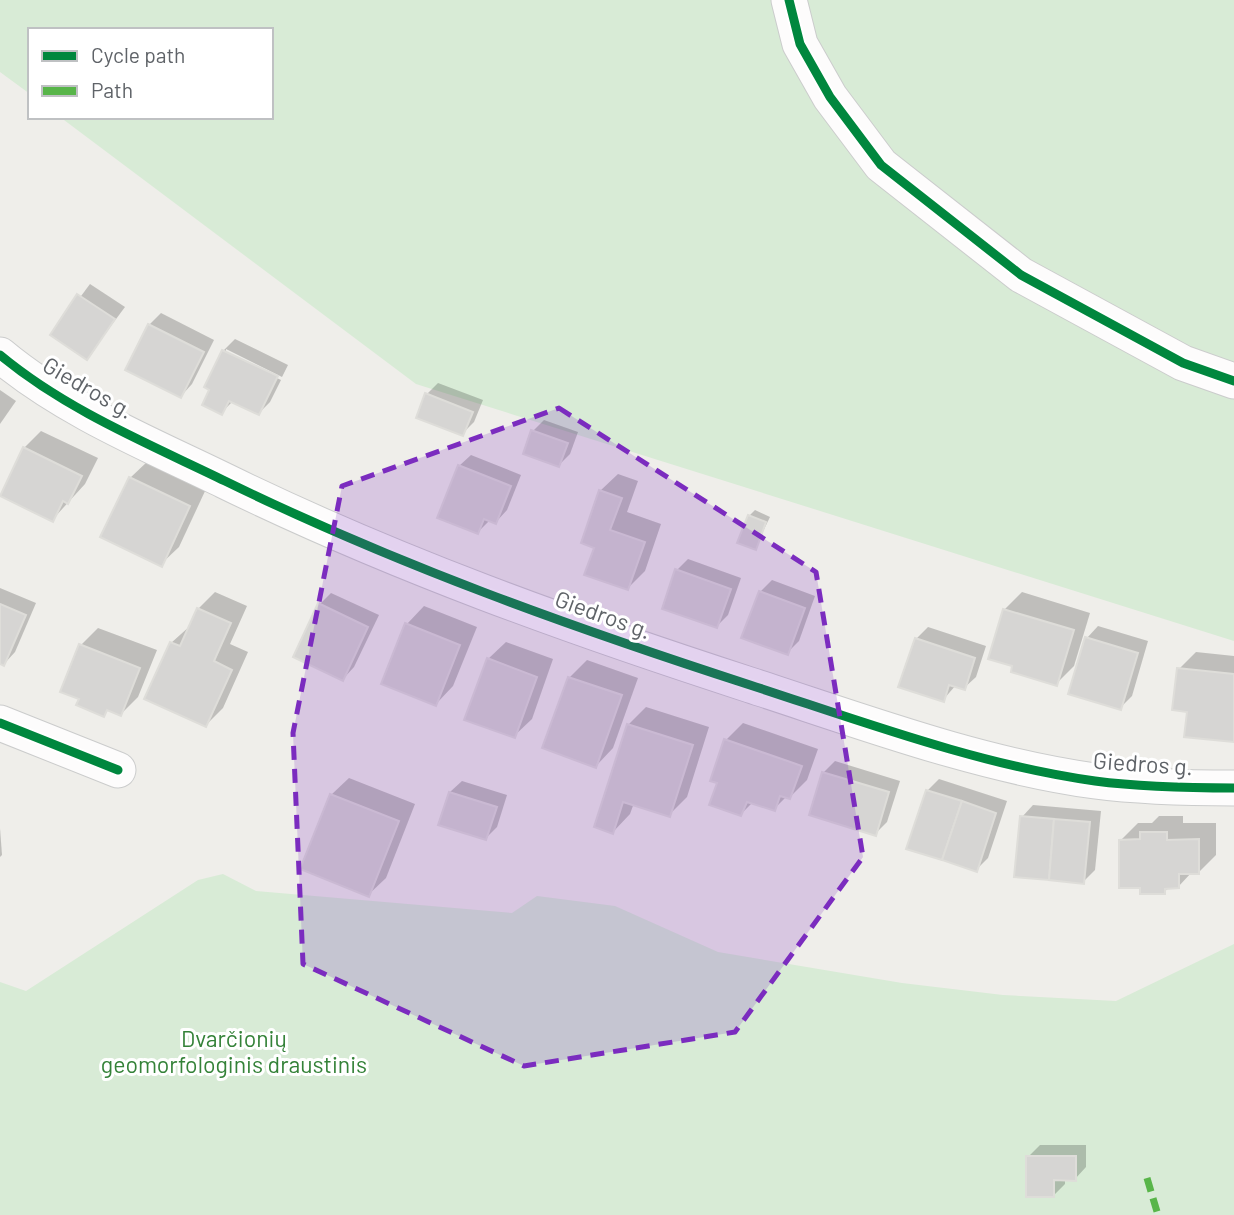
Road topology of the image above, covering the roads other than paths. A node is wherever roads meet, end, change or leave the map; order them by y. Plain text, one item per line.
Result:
1 (789, 0) edge
2 (0, 355) edge
3 (1234, 381) edge
4 (0, 723) edge
5 (118, 769) dead end
6 (1234, 788) edge

1 - 3 street
2 - 6 street, Giedros g.
4 - 5 street

